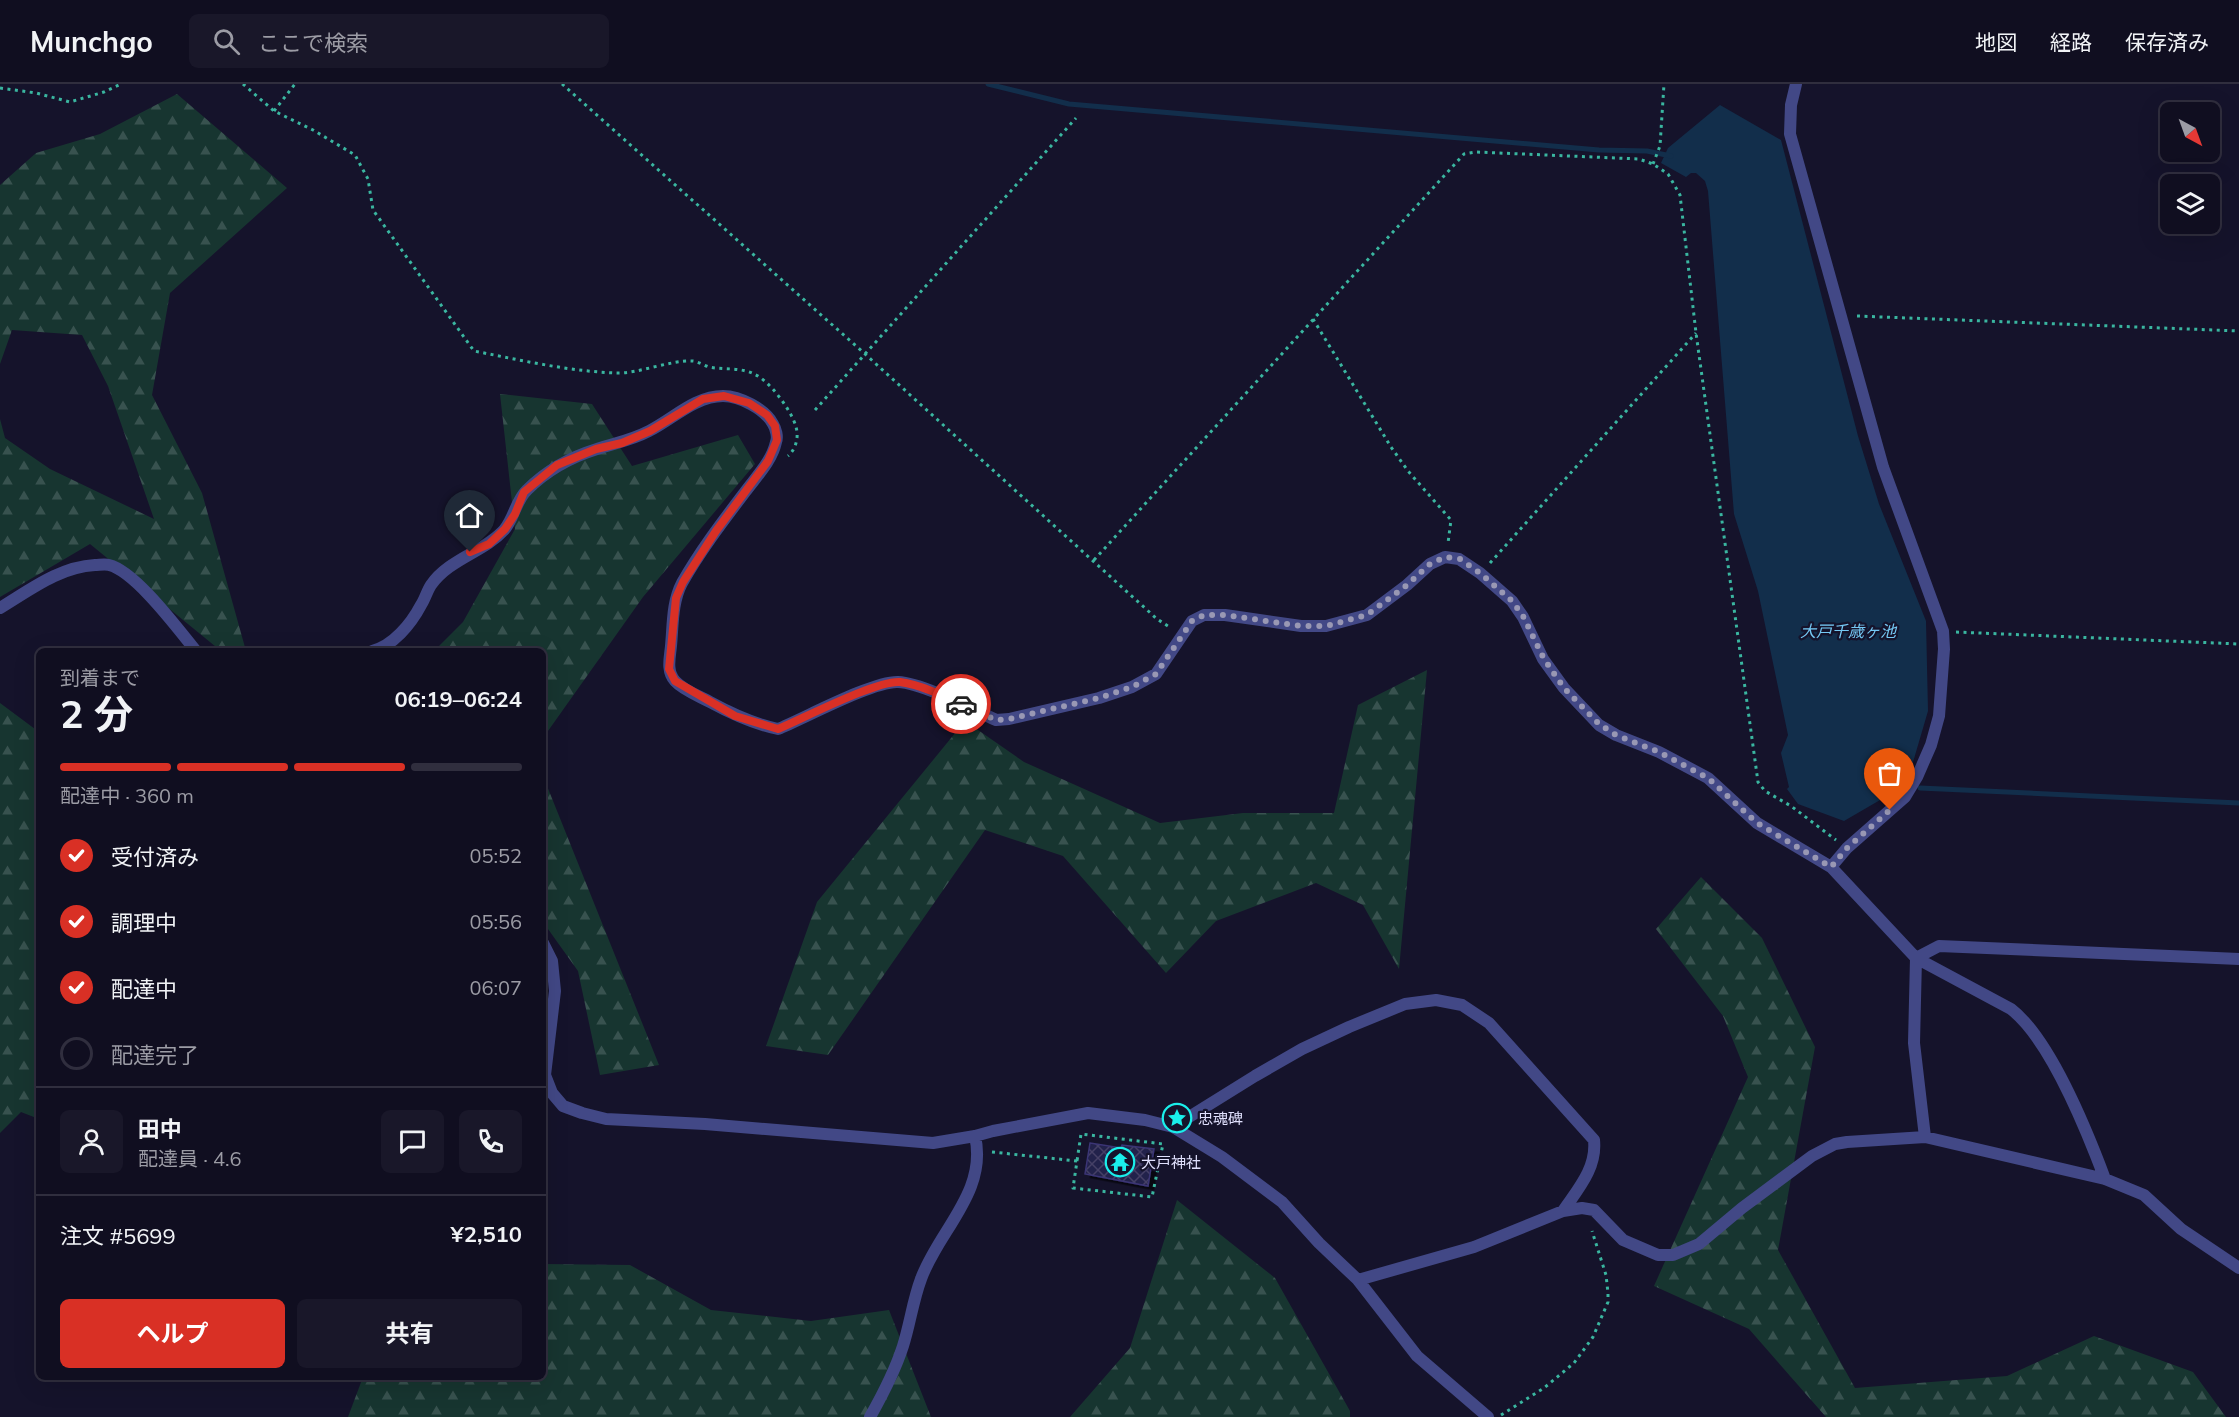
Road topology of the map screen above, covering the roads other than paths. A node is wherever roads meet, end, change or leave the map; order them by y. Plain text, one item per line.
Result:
1 (1796, 84) edge
2 (0, 608) edge
3 (194, 648) edge
4 (381, 648) edge
5 (1831, 867) junction
6 (546, 949) edge
7 (1916, 958) junction
8 (2239, 959) edge
9 (546, 1067) edge
10 (546, 1078) edge
11 (1173, 1127) junction
12 (975, 1136) junction
13 (1925, 1137) junction
14 (2104, 1179) junction
15 (1563, 1211) junction
16 (2239, 1268) edge
17 (1358, 1280) junction
18 (870, 1417) edge
19 (1488, 1417) edge

1 - 5 street
2 - 3 street
4 - 5 street
5 - 7 street
6 - 9 street
7 - 8 street
7 - 13 street
7 - 14 street
10 - 12 street
11 - 12 street
11 - 15 street
11 - 17 street
12 - 18 street
13 - 14 street
13 - 15 street
14 - 16 street
15 - 17 street
17 - 19 street

